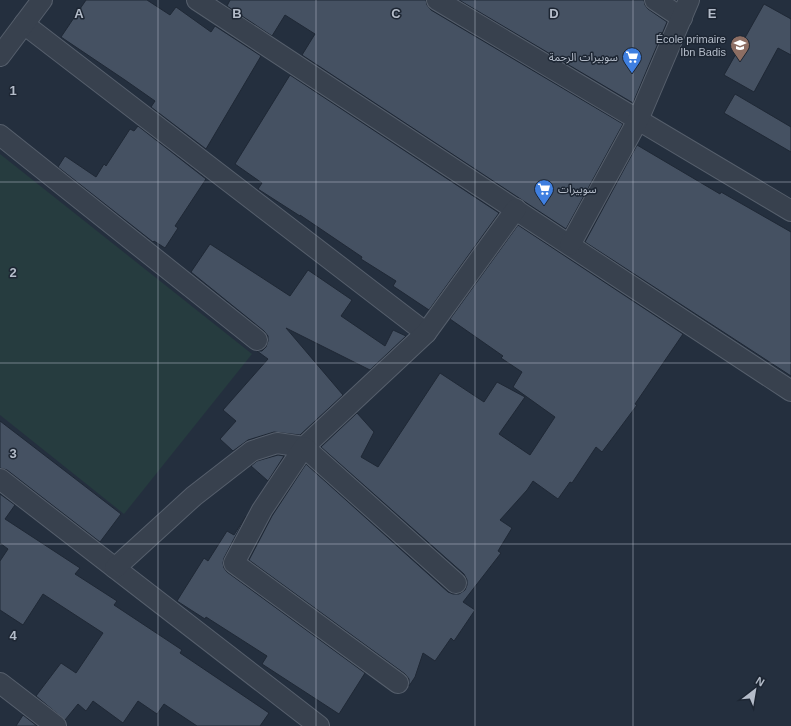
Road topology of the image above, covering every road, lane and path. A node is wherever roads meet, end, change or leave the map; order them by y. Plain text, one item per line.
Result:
1 (42, 0) edge
2 (197, 0) edge
3 (437, 0) edge
4 (655, 0) edge
5 (686, 9) edge
6 (24, 24) junction
7 (0, 56) edge
8 (638, 120) junction
9 (0, 135) edge
10 (516, 209) junction
11 (791, 211) edge
12 (570, 245) junction
13 (426, 333) junction
14 (257, 340) dead end
15 (791, 391) edge
16 (304, 447) junction
17 (0, 479) edge
18 (115, 568) junction
19 (456, 583) dead end
20 (0, 683) edge
21 (398, 683) dead end
22 (56, 726) edge
23 (319, 726) edge

1 - 6 street
2 - 10 street
3 - 8 street
4 - 5 street
5 - 8 street
6 - 7 street
6 - 13 street
8 - 11 street
8 - 12 street
9 - 14 street
10 - 12 street
10 - 13 street
12 - 15 street
13 - 16 street
16 - 18 street
16 - 19 street
16 - 21 street
17 - 18 street
18 - 23 street
20 - 22 street

